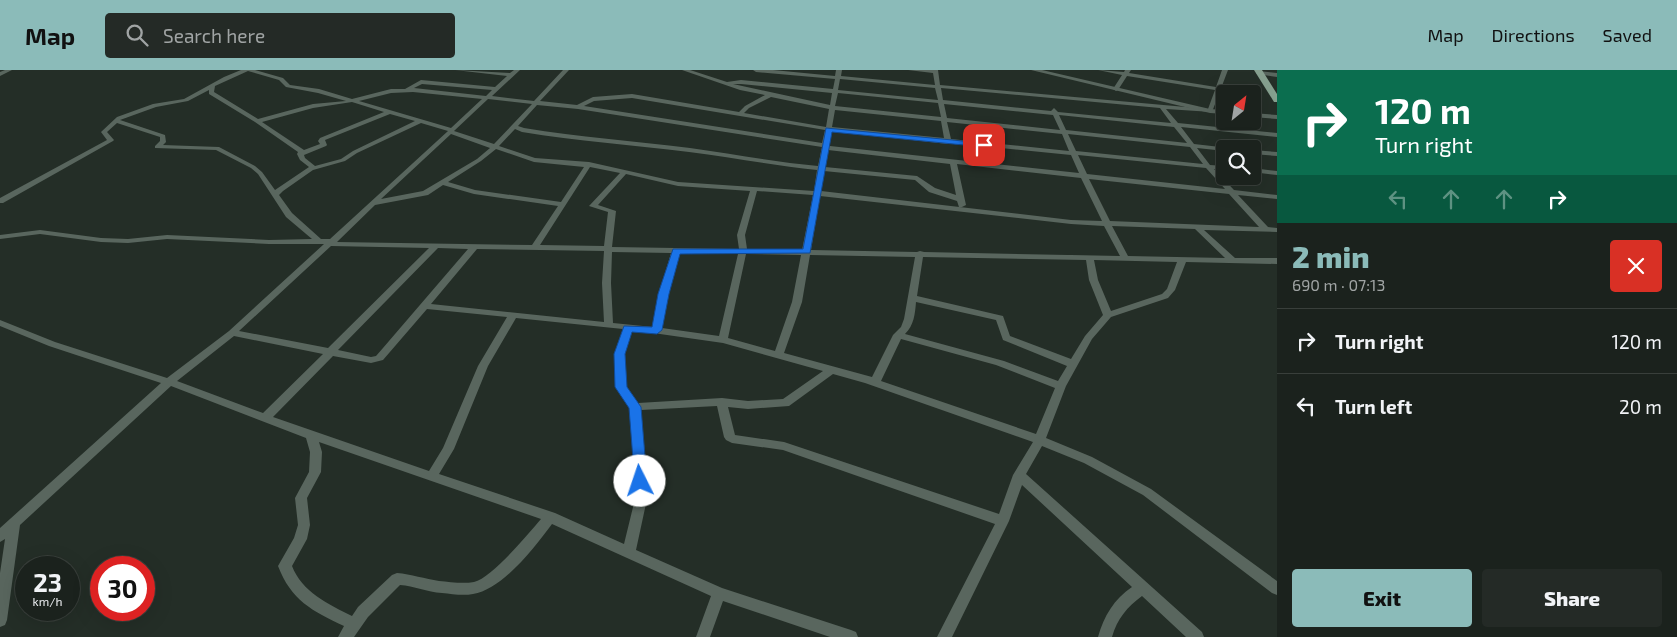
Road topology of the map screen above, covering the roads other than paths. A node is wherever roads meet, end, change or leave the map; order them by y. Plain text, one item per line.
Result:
1 (9, 70) edge
2 (248, 70) edge
3 (458, 70) edge
4 (566, 70) edge
5 (685, 70) edge
6 (756, 70) edge
7 (911, 70) edge
8 (1034, 70) edge
9 (1101, 70) edge
10 (1225, 70) edge
11 (786, 71) edge
12 (936, 71) edge
13 (1127, 72) edge
14 (1259, 72) edge
15 (515, 73) edge
16 (0, 74) edge
17 (839, 74) edge
18 (1277, 75) edge
19 (728, 83) junction
20 (1219, 85) edge
21 (212, 86) junction
22 (940, 87) junction
23 (498, 89) junction
24 (1216, 89) edge
25 (407, 90) junction
26 (1116, 90) junction
27 (836, 92) junction
28 (1216, 94) edge
29 (770, 95) junction
30 (1048, 98) junction
31 (487, 99) junction
32 (1277, 100) edge
33 (354, 102) junction
34 (942, 103) junction
35 (534, 104) junction
36 (578, 107) junction
37 (1162, 107) junction
38 (834, 108) junction
39 (1210, 111) junction
40 (1216, 111) edge
41 (389, 112) junction
42 (740, 114) junction
43 (1056, 114) junction
44 (1261, 116) edge
45 (1277, 117) edge
46 (944, 120) junction
47 (116, 121) junction
48 (257, 121) junction
49 (420, 121) junction
50 (1175, 124) junction
51 (513, 126) junction
52 (829, 129) junction
53 (451, 131) junction
54 (1064, 131) junction
55 (1277, 135) edge
56 (948, 142) junction
57 (1192, 145) junction
58 (495, 147) junction
59 (827, 147) junction
60 (1216, 148) edge
61 (303, 153) junction
62 (1073, 153) junction
63 (1261, 153) edge
64 (1277, 154) edge
65 (953, 162) junction
66 (589, 164) junction
67 (1208, 166) junction
68 (1216, 167) edge
69 (314, 168) junction
70 (821, 168) junction
71 (1261, 171) edge
72 (624, 172) junction
73 (1277, 173) edge
74 (1084, 175) junction
75 (442, 183) junction
76 (754, 189) junction
77 (1230, 192) junction
78 (816, 193) junction
79 (274, 196) junction
80 (1277, 197) edge
81 (960, 199) junction
82 (0, 201) edge
83 (374, 203) junction
84 (562, 204) junction
85 (963, 210) junction
86 (1107, 224) junction
87 (1198, 228) junction
88 (1265, 229) junction
89 (1277, 230) edge
90 (0, 237) edge
91 (319, 241) junction
92 (332, 243) junction
93 (436, 246) junction
94 (474, 246) junction
95 (534, 248) junction
96 (607, 250) junction
97 (676, 251) junction
98 (807, 251) junction
99 (743, 252) junction
100 (920, 253) junction
101 (1090, 257) junction
102 (1125, 258) junction
103 (1182, 260) junction
104 (1234, 260) junction
105 (1277, 261) edge
106 (913, 298) junction
107 (425, 306) junction
108 (1108, 315) junction
109 (513, 316) junction
110 (0, 323) edge
111 (609, 326) junction
112 (628, 328) junction
113 (657, 330) junction
114 (232, 333) junction
115 (898, 335) junction
116 (723, 340) junction
117 (330, 351) junction
118 (779, 354) junction
119 (1074, 364) junction
120 (831, 370) junction
121 (169, 382) junction
122 (875, 383) junction
123 (1061, 386) junction
124 (722, 402) junction
125 (635, 407) junction
126 (265, 418) junction
127 (311, 435) junction
128 (1040, 440) junction
129 (1019, 475) junction
130 (431, 477) junction
131 (550, 517) junction
132 (1002, 520) junction
133 (14, 524) junction
134 (0, 536) edge
135 (629, 552) junction
136 (1142, 588) junction
137 (1277, 589) edge
138 (719, 592) junction
139 (0, 620) edge
140 (354, 624) junction
141 (345, 637) edge
142 (703, 637) edge
143 (851, 637) edge
144 (944, 637) edge
145 (1105, 637) edge
146 (1197, 637) edge

1 - 16 street
2 - 21 street
2 - 33 street
3 - 15 street
4 - 35 street
5 - 19 street
6 - 11 street
7 - 12 street
8 - 26 street
9 - 13 street
10 - 20 street
11 - 17 street
12 - 22 street
13 - 24 street
13 - 26 street
14 - 18 street
14 - 32 main road
15 - 23 street
17 - 22 street
17 - 27 street
19 - 27 street
19 - 29 street
21 - 47 street
21 - 48 street
22 - 30 street
22 - 34 street
23 - 25 street
23 - 31 street
25 - 31 street
25 - 33 street
26 - 39 street
27 - 34 street
27 - 38 street
28 - 39 street
29 - 38 street
29 - 42 street
30 - 37 street
30 - 43 street
31 - 35 street
31 - 53 street
33 - 41 street
33 - 48 street
34 - 43 street
34 - 46 street
35 - 36 street
35 - 51 street
36 - 42 street
36 - 59 street
37 - 39 street
37 - 50 street
38 - 46 street
38 - 52 street
39 - 40 street
41 - 49 street
41 - 61 street
42 - 52 street
43 - 50 street
43 - 54 street
44 - 45 street
46 - 54 street
46 - 56 street
47 - 79 street
47 - 82 street
48 - 61 street
49 - 53 street
49 - 69 street
50 - 55 street
50 - 57 street
51 - 58 street
51 - 70 street
52 - 56 street
52 - 59 street
53 - 58 street
53 - 83 street
54 - 57 street
54 - 62 street
56 - 62 street
57 - 60 street
57 - 67 street
58 - 66 street
58 - 75 street
59 - 65 street
59 - 70 street
61 - 69 street
62 - 67 street
62 - 74 street
63 - 64 street
65 - 74 street
65 - 81 street
66 - 72 street
66 - 84 street
67 - 68 street
67 - 77 street
69 - 79 street
70 - 78 street
70 - 81 street
71 - 73 street
72 - 76 street
72 - 96 street
74 - 77 street
74 - 86 street
75 - 83 street
75 - 84 street
76 - 78 street
76 - 99 street
77 - 80 street
77 - 88 street
78 - 85 street
78 - 98 street
79 - 91 street
81 - 85 street
83 - 92 street
84 - 95 street
85 - 86 street
86 - 87 street
86 - 102 street
87 - 88 street
87 - 104 street
88 - 89 street
90 - 91 street
91 - 92 street
92 - 93 street
92 - 114 street
93 - 94 street
93 - 117 street
94 - 95 street
94 - 107 street
95 - 96 street
96 - 97 street
96 - 111 street
97 - 99 street
97 - 113 street
98 - 99 street
98 - 100 street
98 - 118 street
99 - 116 street
100 - 101 street
100 - 106 street
101 - 102 street
101 - 108 street
102 - 103 street
103 - 104 street
103 - 108 street
104 - 105 street
106 - 115 street
106 - 119 street
107 - 109 street
107 - 117 street
108 - 119 street
109 - 111 street
109 - 130 street
110 - 121 street
111 - 112 street
112 - 113 street
112 - 125 street
113 - 116 street
114 - 117 street
114 - 121 street
115 - 122 street
115 - 123 street
116 - 118 street
117 - 126 street
118 - 120 street
119 - 123 street
120 - 122 street
120 - 124 street
121 - 126 street
121 - 133 street
122 - 128 street
123 - 128 street
124 - 125 street
124 - 132 street
125 - 135 street
126 - 127 street
127 - 130 street
127 - 140 street
128 - 129 street
128 - 137 street
129 - 132 street
129 - 136 street
130 - 131 street
131 - 135 street
131 - 140 street
132 - 144 street
133 - 134 street
133 - 139 street
135 - 138 street
136 - 145 street
136 - 146 street
138 - 142 street
138 - 143 street
140 - 141 street

